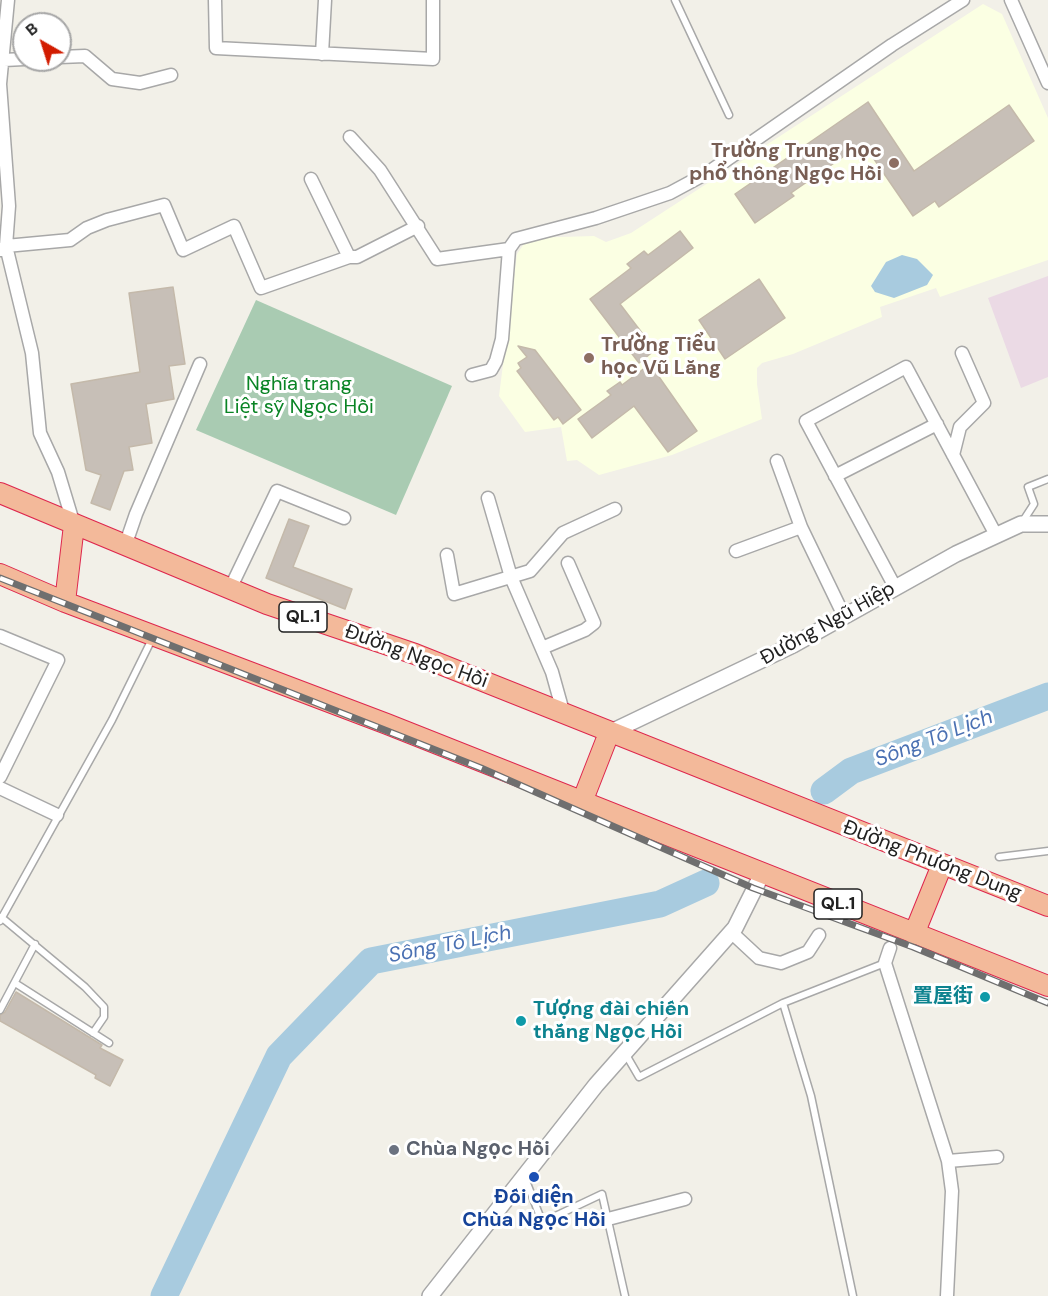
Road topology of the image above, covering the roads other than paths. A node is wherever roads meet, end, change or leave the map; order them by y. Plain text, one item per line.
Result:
1 (8, 0) edge
2 (215, 0) edge
3 (325, 0) edge
4 (433, 0) edge
5 (675, 0) edge
6 (963, 0) edge
7 (1011, 0) edge
8 (322, 54) junction
9 (72, 57) edge
10 (4, 60) junction
11 (12, 60) edge
12 (171, 75) dead end
13 (1048, 83) edge
14 (729, 115) dead end
15 (350, 137) dead end
16 (311, 179) dead end
17 (418, 226) junction
18 (3, 249) edge
19 (509, 249) junction
20 (349, 256) junction
21 (962, 353) dead end
22 (200, 363) dead end
23 (472, 375) dead end
24 (937, 424) junction
25 (953, 455) junction
26 (777, 461) dead end
27 (835, 476) junction
28 (1048, 478) edge
29 (0, 493) edge
30 (488, 498) dead end
31 (615, 509) dead end
32 (344, 518) dead end
33 (1048, 524) edge
34 (74, 525) junction
35 (1021, 525) junction
36 (801, 527) junction
37 (996, 535) junction
38 (125, 546) junction
39 (736, 551) dead end
40 (447, 555) dead end
41 (568, 563) dead end
42 (0, 574) edge
43 (511, 578) junction
44 (895, 587) junction
45 (230, 589) junction
46 (65, 602) junction
47 (844, 616) junction
48 (0, 636) edge
49 (154, 636) junction
50 (542, 648) junction
51 (564, 715) junction
52 (609, 733) junction
53 (0, 777) edge
54 (0, 788) edge
55 (582, 802) junction
56 (57, 815) junction
57 (816, 815) joint
58 (1048, 851) edge
59 (999, 857) dead end
60 (942, 865) junction
61 (762, 874) junction
62 (1047, 904) edge
63 (1, 918) edge
64 (731, 932) junction
65 (914, 934) junction
66 (819, 935) dead end
67 (35, 944) junction
68 (890, 948) dead end
69 (885, 963) junction
70 (15, 983) junction
71 (1048, 986) edge
72 (783, 1003) junction
73 (0, 1010) edge
74 (93, 1033) junction
75 (109, 1043) dead end
76 (625, 1052) junction
77 (997, 1157) dead end
78 (948, 1161) junction
79 (524, 1175) junction
80 (686, 1199) dead end
81 (608, 1219) junction
82 (430, 1296) edge
83 (626, 1296) edge
84 (853, 1296) edge
85 (947, 1296) edge

1 - 10 street
2 - 8 street
3 - 8 street
4 - 8 street
5 - 14 lane
6 - 19 street
7 - 13 street
9 - 12 street
10 - 11 street
10 - 18 street
15 - 17 street
16 - 20 street
17 - 19 street
17 - 20 street
18 - 20 street
18 - 34 street
19 - 23 street
21 - 25 street
22 - 38 street
24 - 25 street
24 - 27 street
24 - 27 street
25 - 37 street
26 - 36 street
27 - 44 street
28 - 35 lane
29 - 34 highway, Đường Ngọc Hồi / QL.1
30 - 43 street
31 - 43 street
32 - 45 street
33 - 35 street, Đường Ngũ Hiệp
34 - 38 highway, Đường Ngọc Hồi / QL.1
34 - 46 highway
35 - 37 street, Đường Ngũ Hiệp
36 - 39 street
36 - 47 street
37 - 44 street, Đường Ngũ Hiệp
38 - 45 highway, Đường Ngọc Hồi / QL.1
40 - 43 street
41 - 50 street
42 - 46 highway, QL.1
43 - 50 street
44 - 47 street, Đường Ngũ Hiệp
45 - 51 highway, Đường Ngọc Hồi / QL.1
46 - 49 highway, QL.1
47 - 52 street, Đường Ngũ Hiệp
48 - 53 street
49 - 55 highway, QL.1
49 - 56 lane
50 - 51 street
51 - 52 highway, Đường Ngọc Hồi / QL.1
52 - 55 highway
52 - 57 highway, Đường Ngọc Hồi / QL.1
54 - 56 street
55 - 61 highway, QL.1
56 - 63 lane
57 - 60 highway, Đường Phương Dung / QL.1
58 - 59 lane
60 - 62 highway, Đường Phương Dung / QL.1
60 - 65 highway
61 - 64 street
61 - 65 highway, QL.1
63 - 67 lane
64 - 66 street
64 - 76 street
65 - 71 highway, QL.1
67 - 70 lane
67 - 74 lane
68 - 69 street
69 - 72 lane
69 - 78 street
70 - 73 lane
70 - 74 lane
72 - 76 lane
72 - 84 lane
74 - 75 lane
76 - 79 street
77 - 78 street
78 - 85 street
79 - 81 lane
79 - 82 street
80 - 81 street
81 - 83 lane

